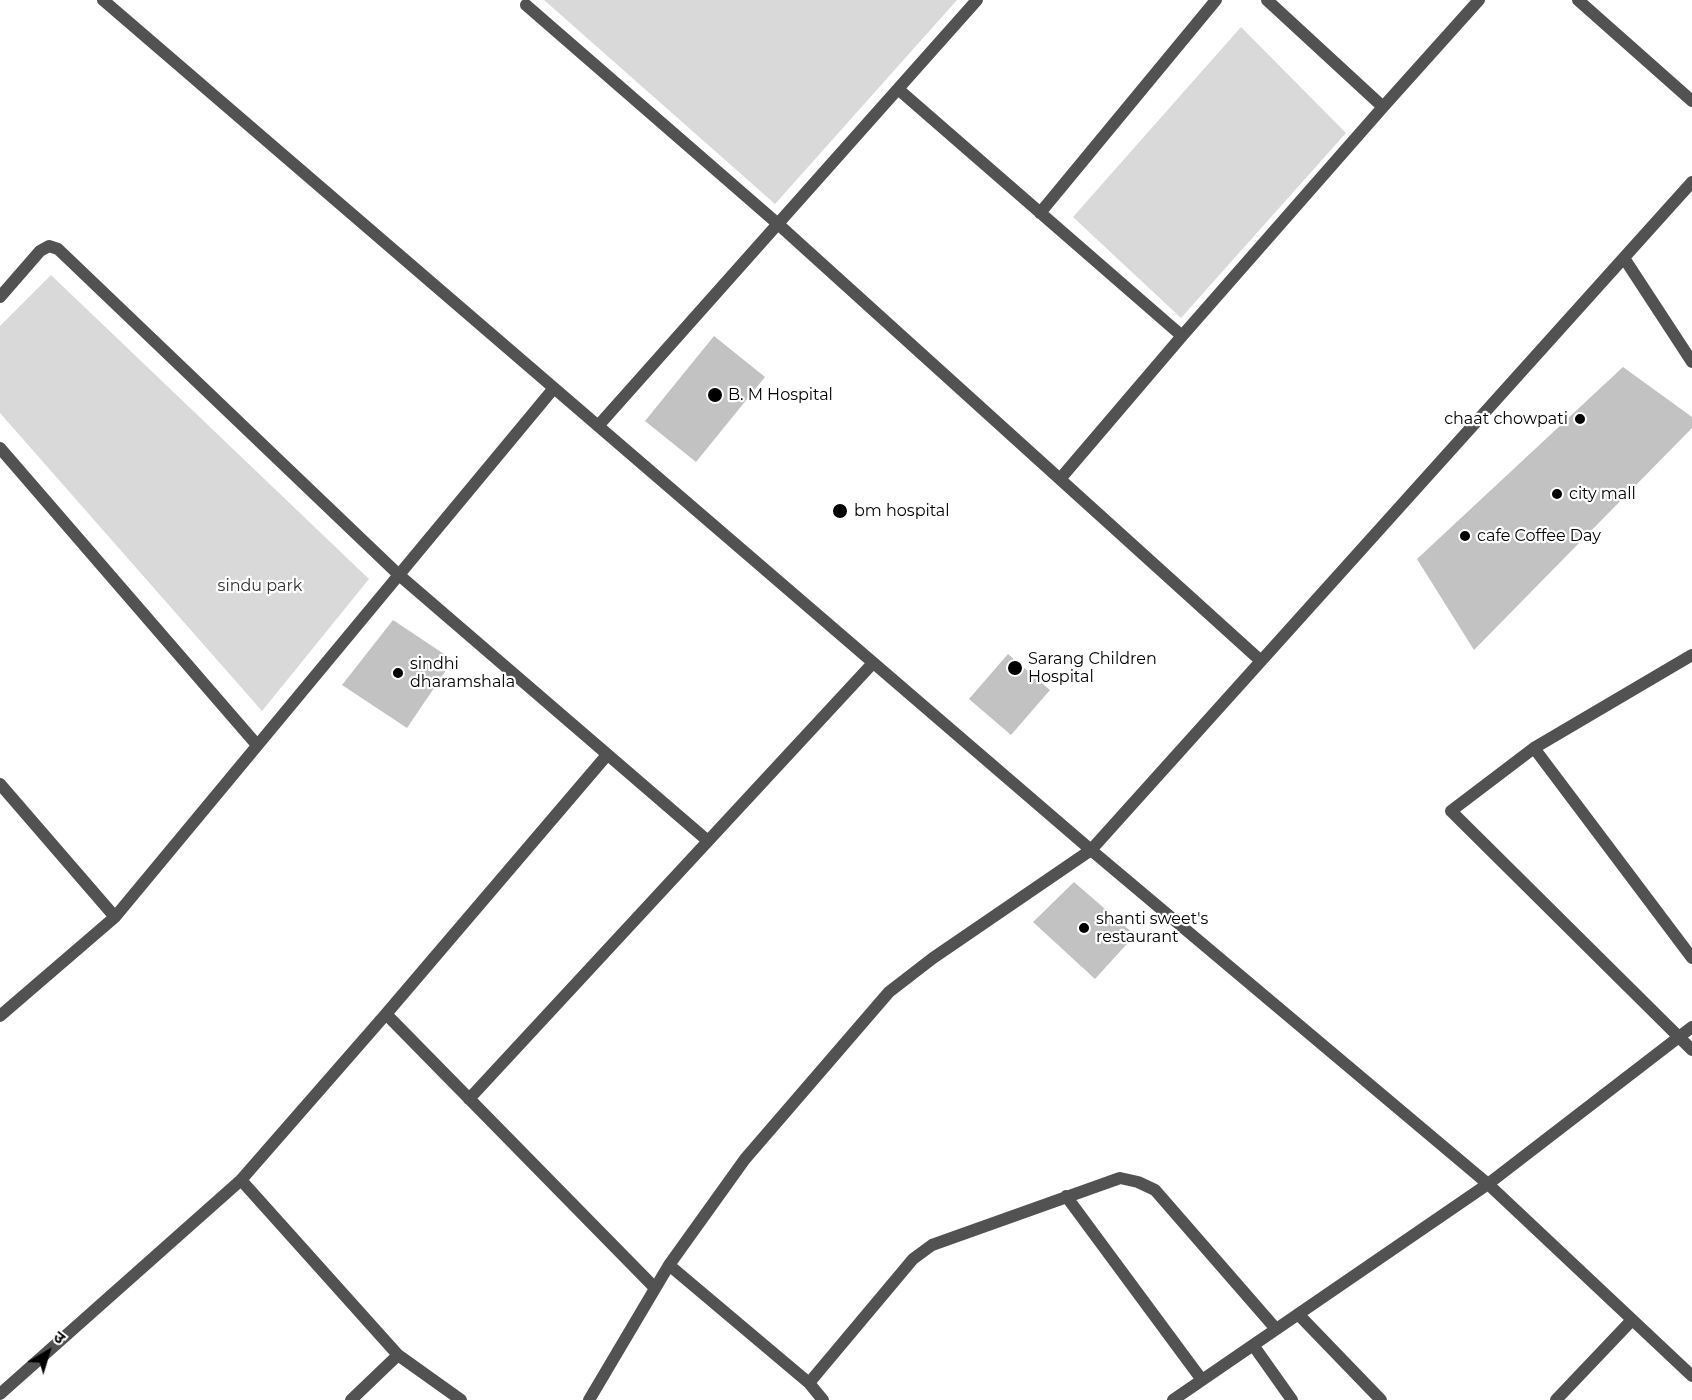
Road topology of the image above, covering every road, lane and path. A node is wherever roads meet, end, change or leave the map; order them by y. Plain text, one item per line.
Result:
1 (103, 0) edge
2 (977, 0) edge
3 (1216, 0) edge
4 (1267, 0) edge
5 (1479, 0) edge
6 (1578, 0) edge
7 (525, 2) edge
8 (898, 89) junction
9 (1692, 101) edge
10 (1383, 107) junction
11 (1692, 182) edge
12 (1040, 213) junction
13 (778, 224) junction
14 (1623, 258) junction
15 (0, 297) edge
16 (1182, 336) junction
17 (1692, 362) edge
18 (554, 388) junction
19 (598, 426) junction
20 (0, 447) edge
21 (1060, 479) junction
22 (399, 575) junction
23 (1692, 655) edge
24 (1261, 661) junction
25 (873, 663) junction
26 (257, 746) junction
27 (1534, 748) junction
28 (607, 755) junction
29 (0, 784) edge
30 (708, 841) junction
31 (1091, 850) junction
32 (115, 917) junction
33 (1692, 958) edge
34 (386, 1014) junction
35 (0, 1016) edge
36 (1692, 1027) edge
37 (1678, 1038) junction
38 (1692, 1050) edge
39 (470, 1099) junction
40 (241, 1180) junction
41 (1488, 1184) junction
42 (1066, 1196) junction
43 (669, 1265) junction
44 (655, 1288) junction
45 (1298, 1314) junction
46 (1632, 1320) junction
47 (1276, 1329) junction
48 (1253, 1345) junction
49 (398, 1355) junction
50 (1692, 1376) edge
51 (1202, 1380) junction
52 (809, 1383) junction
53 (0, 1394) edge
54 (351, 1400) edge
55 (460, 1400) edge
56 (589, 1400) edge
57 (823, 1400) edge
58 (1173, 1400) edge
59 (1292, 1400) edge
60 (1381, 1400) edge
61 (1556, 1400) edge

1 - 18 street
2 - 8 street
3 - 12 street
4 - 10 street
5 - 10 street
6 - 9 street
7 - 13 street
8 - 12 street
8 - 13 street
10 - 16 street
11 - 14 street
12 - 16 street
13 - 19 street
13 - 21 street
14 - 17 street
14 - 24 street
15 - 22 street
16 - 21 street
18 - 19 street
18 - 22 street
19 - 25 street
20 - 26 street
21 - 24 street
22 - 26 street
22 - 28 street
23 - 27 street
24 - 31 street
25 - 30 street
25 - 31 street
26 - 32 street
27 - 33 street
27 - 37 street
28 - 30 street
28 - 34 street
29 - 32 street
30 - 39 street
31 - 41 street
31 - 43 street
32 - 35 street
34 - 39 street
34 - 40 street
36 - 37 street
37 - 38 street
37 - 41 street
39 - 44 street
40 - 49 street
40 - 53 street
41 - 45 street
41 - 46 street
42 - 47 street
42 - 51 street
42 - 52 street
43 - 44 street
43 - 52 street
44 - 56 street
45 - 47 street
45 - 60 street
46 - 50 street
46 - 61 street
47 - 48 street
48 - 51 street
48 - 59 street
49 - 54 street
49 - 55 street
51 - 58 street
52 - 57 street

